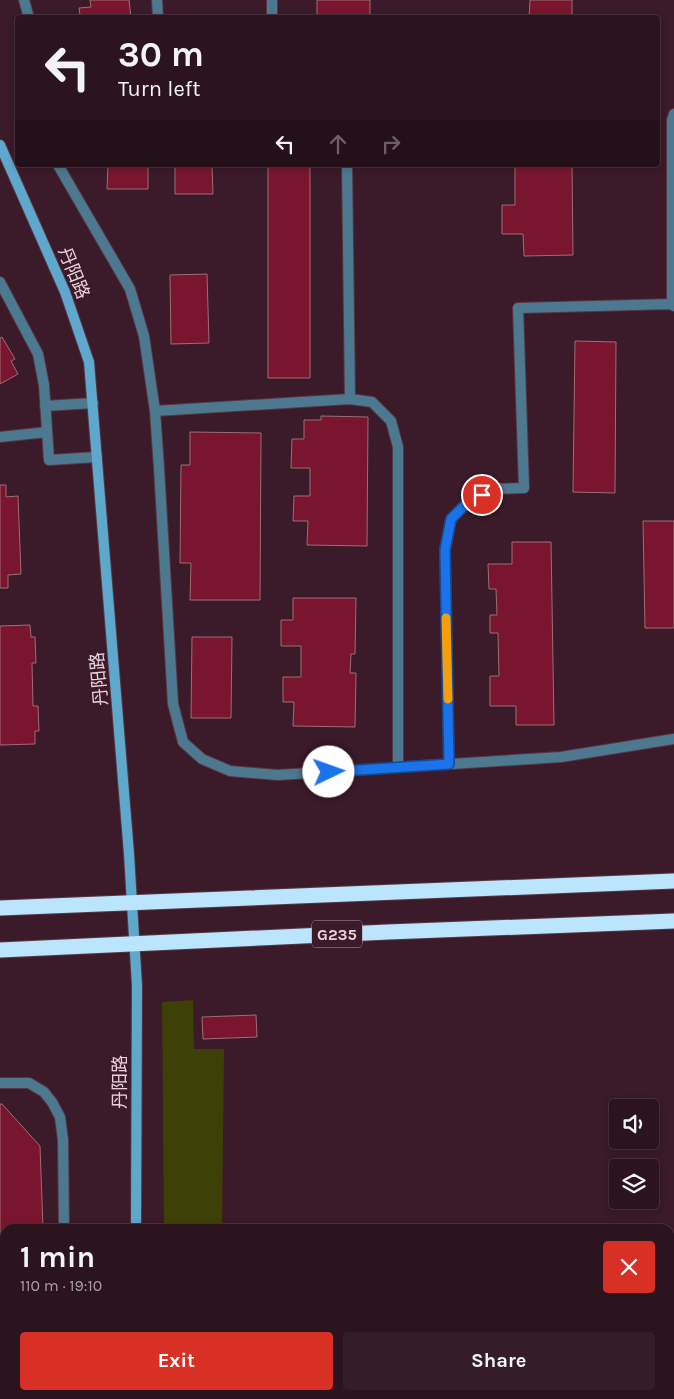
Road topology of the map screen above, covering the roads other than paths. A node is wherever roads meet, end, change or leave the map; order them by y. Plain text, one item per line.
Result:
1 (24, 0) edge
2 (157, 0) edge
3 (272, 0) edge
4 (28, 15) edge
5 (158, 15) edge
6 (272, 15) edge
7 (674, 114) edge
8 (0, 145) edge
9 (59, 167) edge
10 (347, 167) edge
11 (0, 282) edge
12 (673, 305) edge
13 (350, 399) junction
14 (93, 404) junction
15 (46, 406) junction
16 (154, 411) junction
17 (47, 432) junction
18 (0, 437) edge
19 (98, 457) junction
20 (674, 739) edge
21 (449, 764) junction
22 (398, 767) junction
23 (674, 881) edge
24 (132, 903) junction
25 (0, 908) edge
26 (674, 921) edge
27 (134, 945) junction
28 (0, 950) edge
29 (0, 1083) edge
30 (64, 1224) edge
31 (136, 1224) edge

1 - 4 lane
2 - 5 lane
3 - 6 lane
7 - 12 lane
8 - 14 street, 丹阳路
9 - 16 lane
10 - 13 lane
11 - 15 lane
12 - 21 lane
13 - 16 lane
13 - 22 lane
14 - 15 lane
14 - 19 street, 丹阳路
15 - 17 lane
16 - 22 lane
17 - 18 lane
17 - 19 lane
19 - 24 street, 丹阳路
20 - 21 lane
21 - 22 lane
23 - 24 highway, G235
24 - 25 highway, G235
24 - 27 street, 丹阳路
26 - 27 highway, G235
27 - 28 highway, G235
27 - 31 street, 丹阳路
29 - 30 lane

